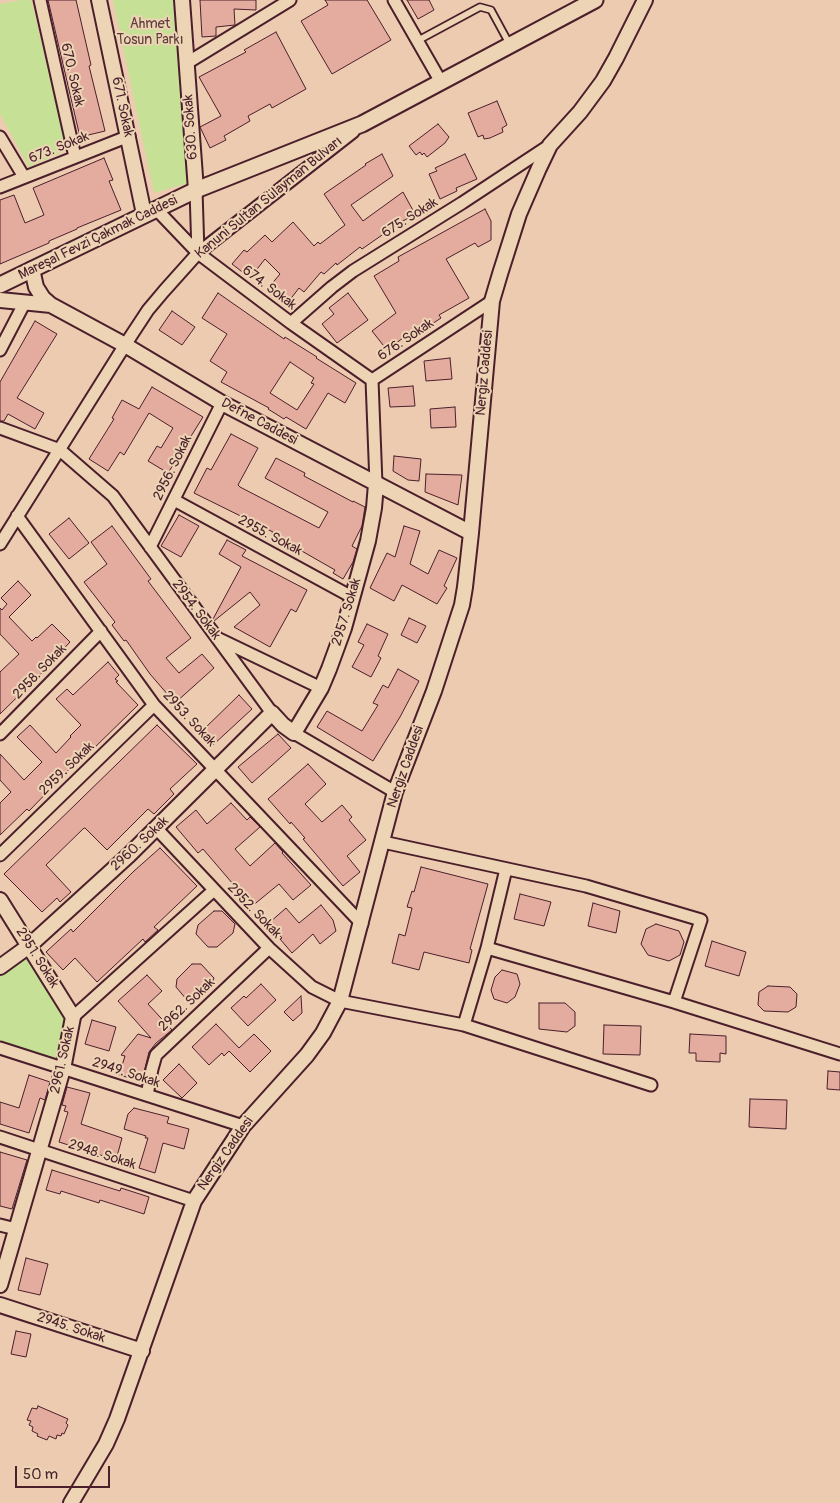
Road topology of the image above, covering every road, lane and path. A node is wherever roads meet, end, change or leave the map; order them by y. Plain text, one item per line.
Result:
1 (40, 0) edge
2 (99, 0) edge
3 (182, 0) edge
4 (394, 0) edge
5 (595, 0) edge
6 (646, 0) edge
7 (288, 1) edge
8 (417, 41) junction
9 (510, 46) junction
10 (187, 63) junction
11 (441, 82) junction
12 (362, 124) junction
13 (129, 136) junction
14 (0, 137) edge
15 (550, 144) junction
16 (75, 157) junction
17 (24, 177) junction
18 (0, 187) edge
19 (196, 190) junction
20 (150, 212) junction
21 (198, 253) junction
22 (32, 269) junction
23 (0, 285) edge
24 (0, 300) edge
25 (492, 301) junction
26 (25, 302) junction
27 (50, 305) junction
28 (291, 323) junction
29 (125, 345) junction
30 (0, 350) edge
31 (372, 380) junction
32 (222, 403) junction
33 (0, 428) edge
34 (60, 450) junction
35 (376, 484) junction
36 (174, 500) junction
37 (17, 516) junction
38 (471, 533) junction
39 (0, 544) edge
40 (150, 546) junction
41 (352, 597) junction
42 (101, 631) junction
43 (218, 638) junction
44 (321, 688) junction
45 (154, 705) junction
46 (272, 713) junction
47 (294, 733) junction
48 (0, 734) edge
49 (215, 769) junction
50 (395, 792) junction
51 (157, 829) junction
52 (383, 842) junction
53 (0, 855) edge
54 (506, 869) junction
55 (214, 890) junction
56 (0, 900) edge
57 (362, 924) junction
58 (28, 946) junction
59 (269, 948) junction
60 (487, 948) junction
61 (0, 967) edge
62 (340, 1001) junction
63 (674, 1002) junction
64 (74, 1017) junction
65 (464, 1025) junction
66 (0, 1048) edge
67 (840, 1054) edge
68 (63, 1069) junction
69 (651, 1084) dead end
70 (147, 1096) junction
71 (243, 1126) junction
72 (0, 1137) edge
73 (39, 1150) junction
74 (194, 1201) junction
75 (0, 1225) edge
76 (16, 1229) junction
77 (0, 1285) edge
78 (0, 1305) edge
79 (142, 1352) junction
80 (71, 1503) edge

1 - 16 street, 670. Sokak
2 - 13 street, 671. Sokak
3 - 10 street, 630. Sokak
4 - 8 street
5 - 9 main road, Kanuni Sultan Sülayman Bulvarı
6 - 15 street, Nergiz Caddesi
7 - 10 street
8 - 9 lane
8 - 11 street
9 - 11 main road, Kanuni Sultan Sülayman Bulvarı
10 - 19 street, 630. Sokak
11 - 12 main road, Kanuni Sultan Sülayman Bulvarı
12 - 19 main road, Mareşal Fevzi Çakmak Caddesi
12 - 21 street, Kanuni Sultan Sülayman Bulvarı
13 - 16 street, 673. Sokak
13 - 20 street, 671. Sokak
14 - 17 street
15 - 25 street, Nergiz Caddesi
15 - 28 street, 675. Sokak
16 - 17 street, 673. Sokak
17 - 18 street, 673. Sokak
19 - 20 main road, Mareşal Fevzi Çakmak Caddesi
19 - 21 street, 630. Sokak
20 - 21 street, 674. Sokak
20 - 22 main road, Mareşal Fevzi Çakmak Caddesi
21 - 28 street, 674. Sokak
21 - 29 street, Kanuni Sultan Sülayman Bulvarı
22 - 23 main road, Mareşal Fevzi Çakmak Caddesi
22 - 27 street
24 - 26 street
25 - 31 street, 676. Sokak
25 - 38 street, Nergiz Caddesi
26 - 27 street
26 - 30 street
27 - 29 street, Defne Caddesi
28 - 31 street, 674. Sokak
29 - 32 street, Defne Caddesi
29 - 34 street, Kanuni Sultan Sülayman Bulvarı
31 - 35 street, 676. Sokak
32 - 35 street, Defne Caddesi
32 - 36 street, 2956. Sokak
33 - 34 street, 2954. Sokak
34 - 37 street, Kanuni Sultan Sülayman Bulvarı
34 - 40 street, 2954. Sokak
35 - 38 street, Defne Caddesi
35 - 41 street, 2957. Sokak
36 - 40 street, 2956. Sokak
36 - 41 street, 2955. Sokak
37 - 39 street, Kanuni Sultan Sülayman Bulvarı
37 - 42 street, 2953. Sokak
38 - 50 street, Nergiz Caddesi
40 - 43 street, 2954. Sokak
41 - 44 street, 2957. Sokak
42 - 45 street, 2953. Sokak
42 - 48 street, 2958. Sokak
43 - 44 street
43 - 46 street, 2954. Sokak
44 - 47 street, 2957. Sokak
45 - 49 street, 2953. Sokak
45 - 53 street, 2959. Sokak
46 - 47 street, 2954. Sokak
46 - 49 street, 2960. Sokak
47 - 50 street, 2954. Sokak
49 - 51 street, 2960. Sokak
49 - 57 street, 2953. Sokak
50 - 52 street, Nergiz Caddesi
51 - 55 street, 2952. Sokak
51 - 58 street, 2960. Sokak
52 - 54 street
52 - 57 street, Nergiz Caddesi
54 - 60 street
54 - 63 street
55 - 59 street, 2952. Sokak
55 - 64 street, 2961. Sokak
56 - 58 street, 2951. Sokak
57 - 62 street, Nergiz Caddesi
58 - 61 street, 2960. Sokak
58 - 64 street, 2951. Sokak
59 - 62 street, 2952. Sokak
59 - 70 street, 2962. Sokak
60 - 63 street
60 - 65 street
62 - 65 street, 2952. Sokak
62 - 71 street, Nergiz Caddesi
63 - 67 street
64 - 68 street, 2961. Sokak
65 - 69 street, 2952. Sokak
66 - 68 street, 2949. Sokak
68 - 70 street, 2949. Sokak
68 - 73 street, 2961. Sokak
70 - 71 street, 2949. Sokak
71 - 74 street, Nergiz Caddesi
72 - 73 street, 2948. Sokak
73 - 74 street, 2948. Sokak
73 - 76 street, 2961. Sokak
74 - 79 street, Nergiz Caddesi
75 - 76 street
76 - 77 street, 2961. Sokak
78 - 79 street, 2945. Sokak
79 - 80 street, Nergiz Caddesi

